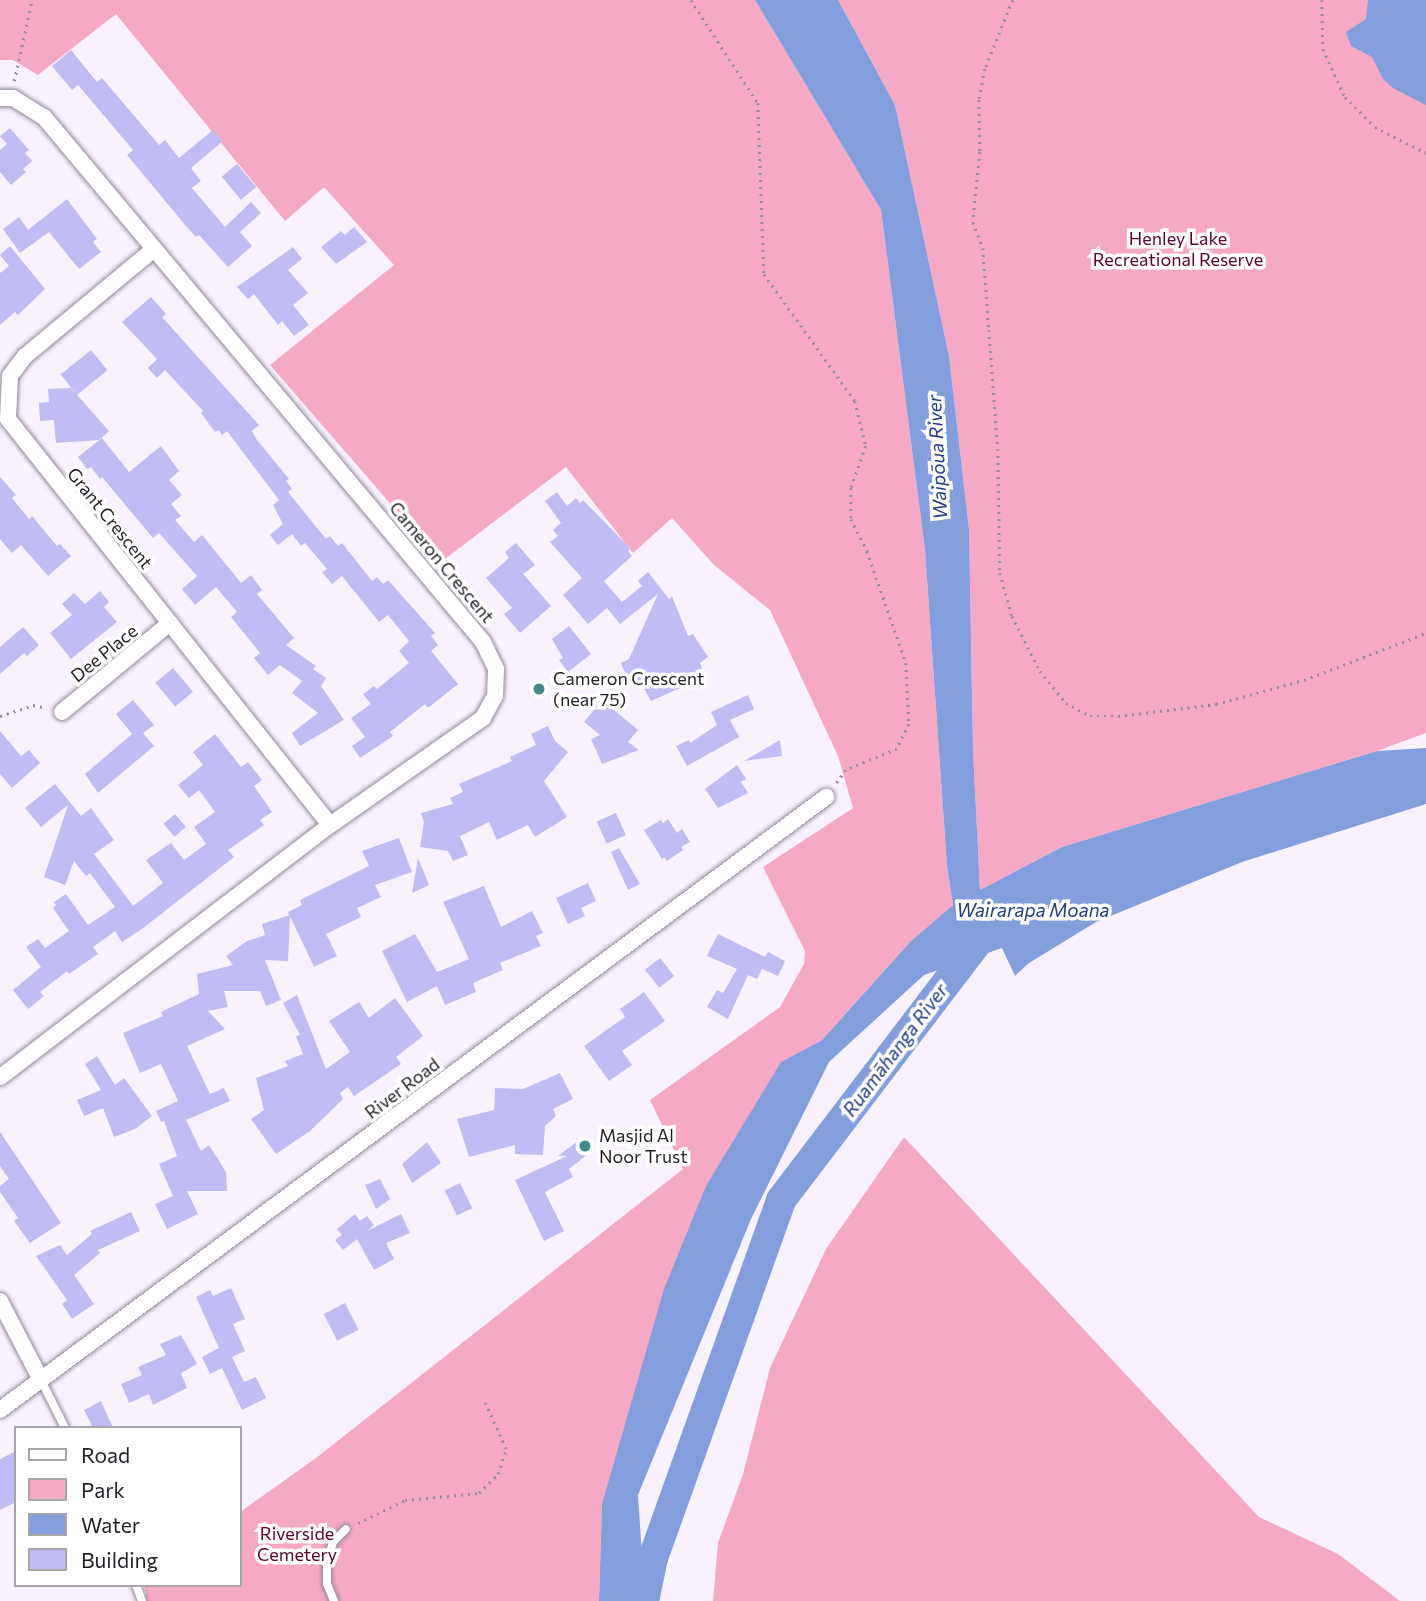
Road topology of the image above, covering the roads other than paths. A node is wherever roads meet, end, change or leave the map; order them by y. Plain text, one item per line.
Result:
1 (5, 98) edge
2 (154, 249) junction
3 (170, 623) junction
4 (62, 712) road end
5 (826, 797) road end
6 (330, 825) junction
7 (0, 1077) edge
8 (0, 1301) edge
9 (41, 1380) junction
10 (0, 1410) edge
11 (64, 1426) edge
12 (346, 1529) road end
13 (334, 1601) edge

1 - 2 street, Cameron Crescent
2 - 3 street, Grant Crescent
2 - 6 street, Cameron Crescent
3 - 4 street, Dee Place
3 - 6 street, Grant Crescent
5 - 9 street, River Road
6 - 7 street, Cameron Crescent
8 - 9 street
9 - 10 street, River Road
9 - 11 lane
12 - 13 lane

